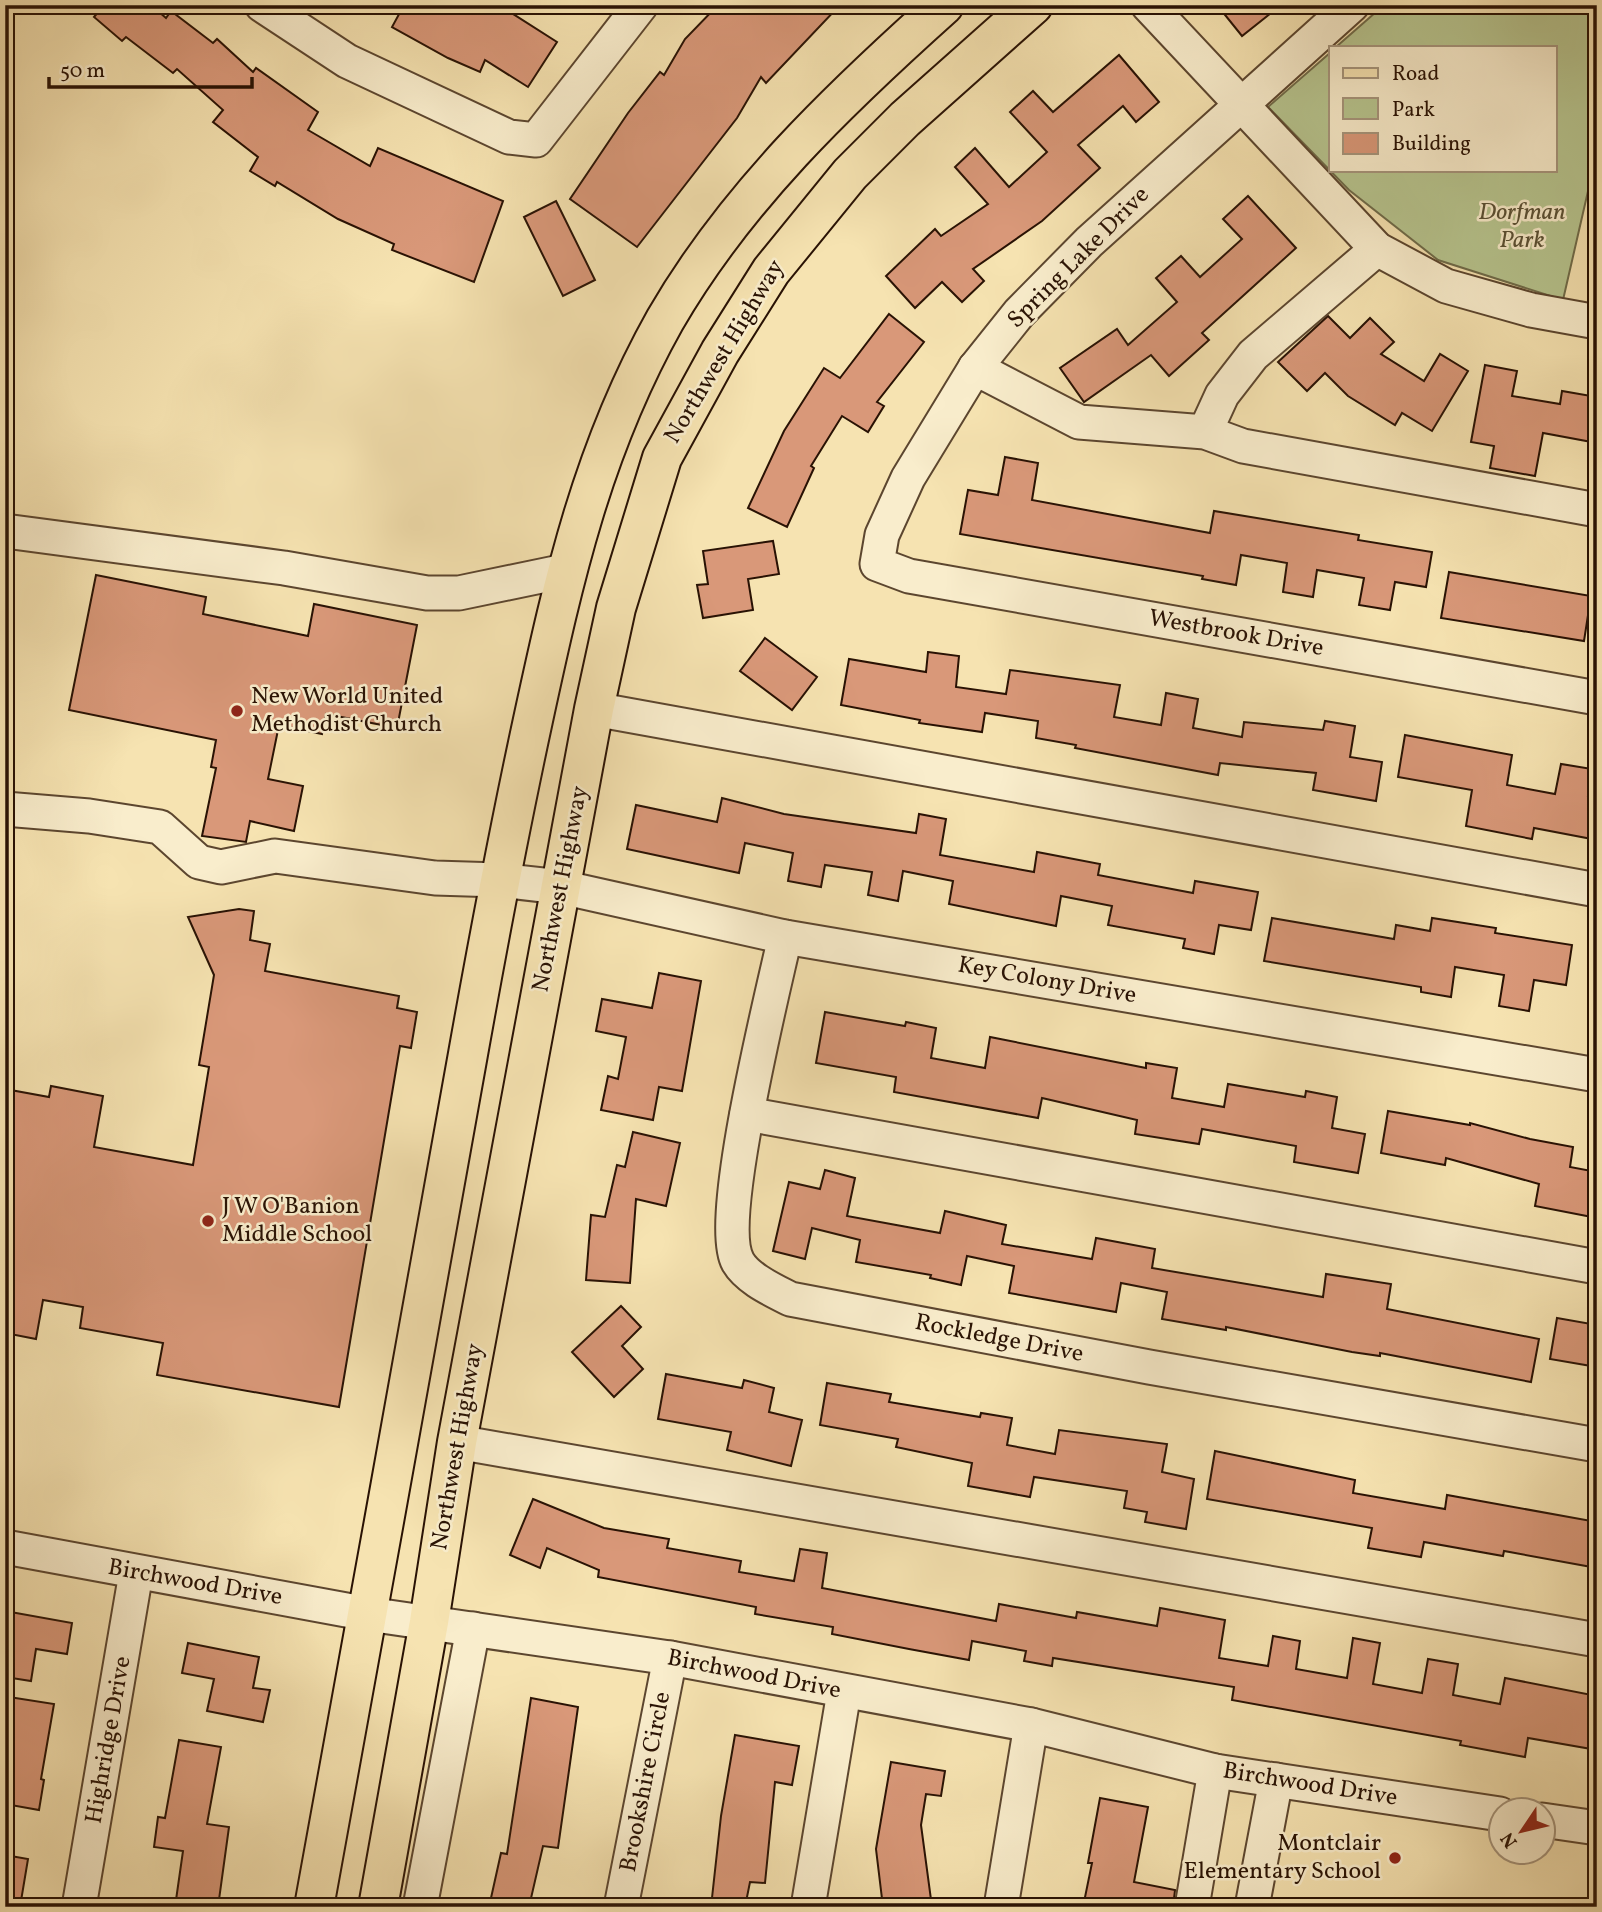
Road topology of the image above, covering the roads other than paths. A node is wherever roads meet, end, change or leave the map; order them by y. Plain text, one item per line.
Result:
1 (262, 5) edge
2 (641, 5) edge
3 (944, 5) edge
4 (1033, 5) edge
5 (1148, 5) edge
6 (1352, 5) edge
7 (1241, 106) junction
8 (1377, 249) junction
9 (1597, 322) edge
10 (975, 368) junction
11 (1205, 432) junction
12 (1597, 510) edge
13 (5, 531) edge
14 (877, 564) joint
15 (565, 571) junction
16 (1597, 698) edge
17 (594, 709) junction
18 (5, 809) edge
19 (499, 880) junction
20 (561, 887) junction
21 (1597, 890) edge
22 (785, 937) junction
23 (1597, 1074) edge
24 (747, 1114) junction
25 (1597, 1267) edge
26 (457, 1442) junction
27 (1597, 1445) edge
28 (5, 1547) edge
29 (136, 1573) junction
30 (368, 1614) junction
31 (429, 1622) junction
32 (473, 1629) junction
33 (1597, 1640) edge
34 (670, 1658) junction
35 (844, 1692) junction
36 (1031, 1726) junction
37 (1215, 1771) junction
38 (1276, 1780) junction
39 (1486, 1812) edge
40 (1556, 1822) edge
41 (1597, 1828) edge
42 (79, 1907) edge
43 (314, 1907) edge
44 (378, 1907) edge
45 (419, 1907) edge
46 (621, 1907) edge
47 (808, 1907) edge
48 (1001, 1907) edge
49 (1192, 1907) edge
50 (1252, 1907) edge

1 - 2 street
3 - 15 main road
4 - 17 main road, Northwest Highway
5 - 7 street
6 - 7 street, Spring Lake Drive
7 - 8 street
7 - 10 street, Spring Lake Drive
8 - 9 street
8 - 11 street
10 - 11 street
10 - 14 street, Spring Lake Drive
11 - 12 street
13 - 15 street
14 - 16 street, Westbrook Drive
15 - 19 main road
17 - 20 main road, Northwest Highway
17 - 21 street
18 - 19 street, Key Colony Drive
19 - 20 street, Key Colony Drive
19 - 30 main road
20 - 22 street, Key Colony Drive
20 - 26 main road, Northwest Highway
22 - 23 street, Key Colony Drive
22 - 24 street, Rockledge Drive
24 - 25 street
24 - 27 street, Rockledge Drive
26 - 31 main road, Northwest Highway
26 - 33 street
28 - 29 street, Birchwood Drive
29 - 30 street, Birchwood Drive
29 - 42 street, Highridge Drive
30 - 31 street, Birchwood Drive
30 - 43 main road
31 - 32 street, Birchwood Drive
31 - 44 main road, Northwest Highway
32 - 34 street, Birchwood Drive
32 - 45 street
34 - 35 street, Birchwood Drive
34 - 46 street, Brookshire Circle
35 - 36 street, Birchwood Drive
35 - 47 street
36 - 37 street, Birchwood Drive
36 - 48 street
37 - 38 street, Birchwood Drive
37 - 49 street
38 - 39 street, Birchwood Drive
38 - 50 street
40 - 41 street

